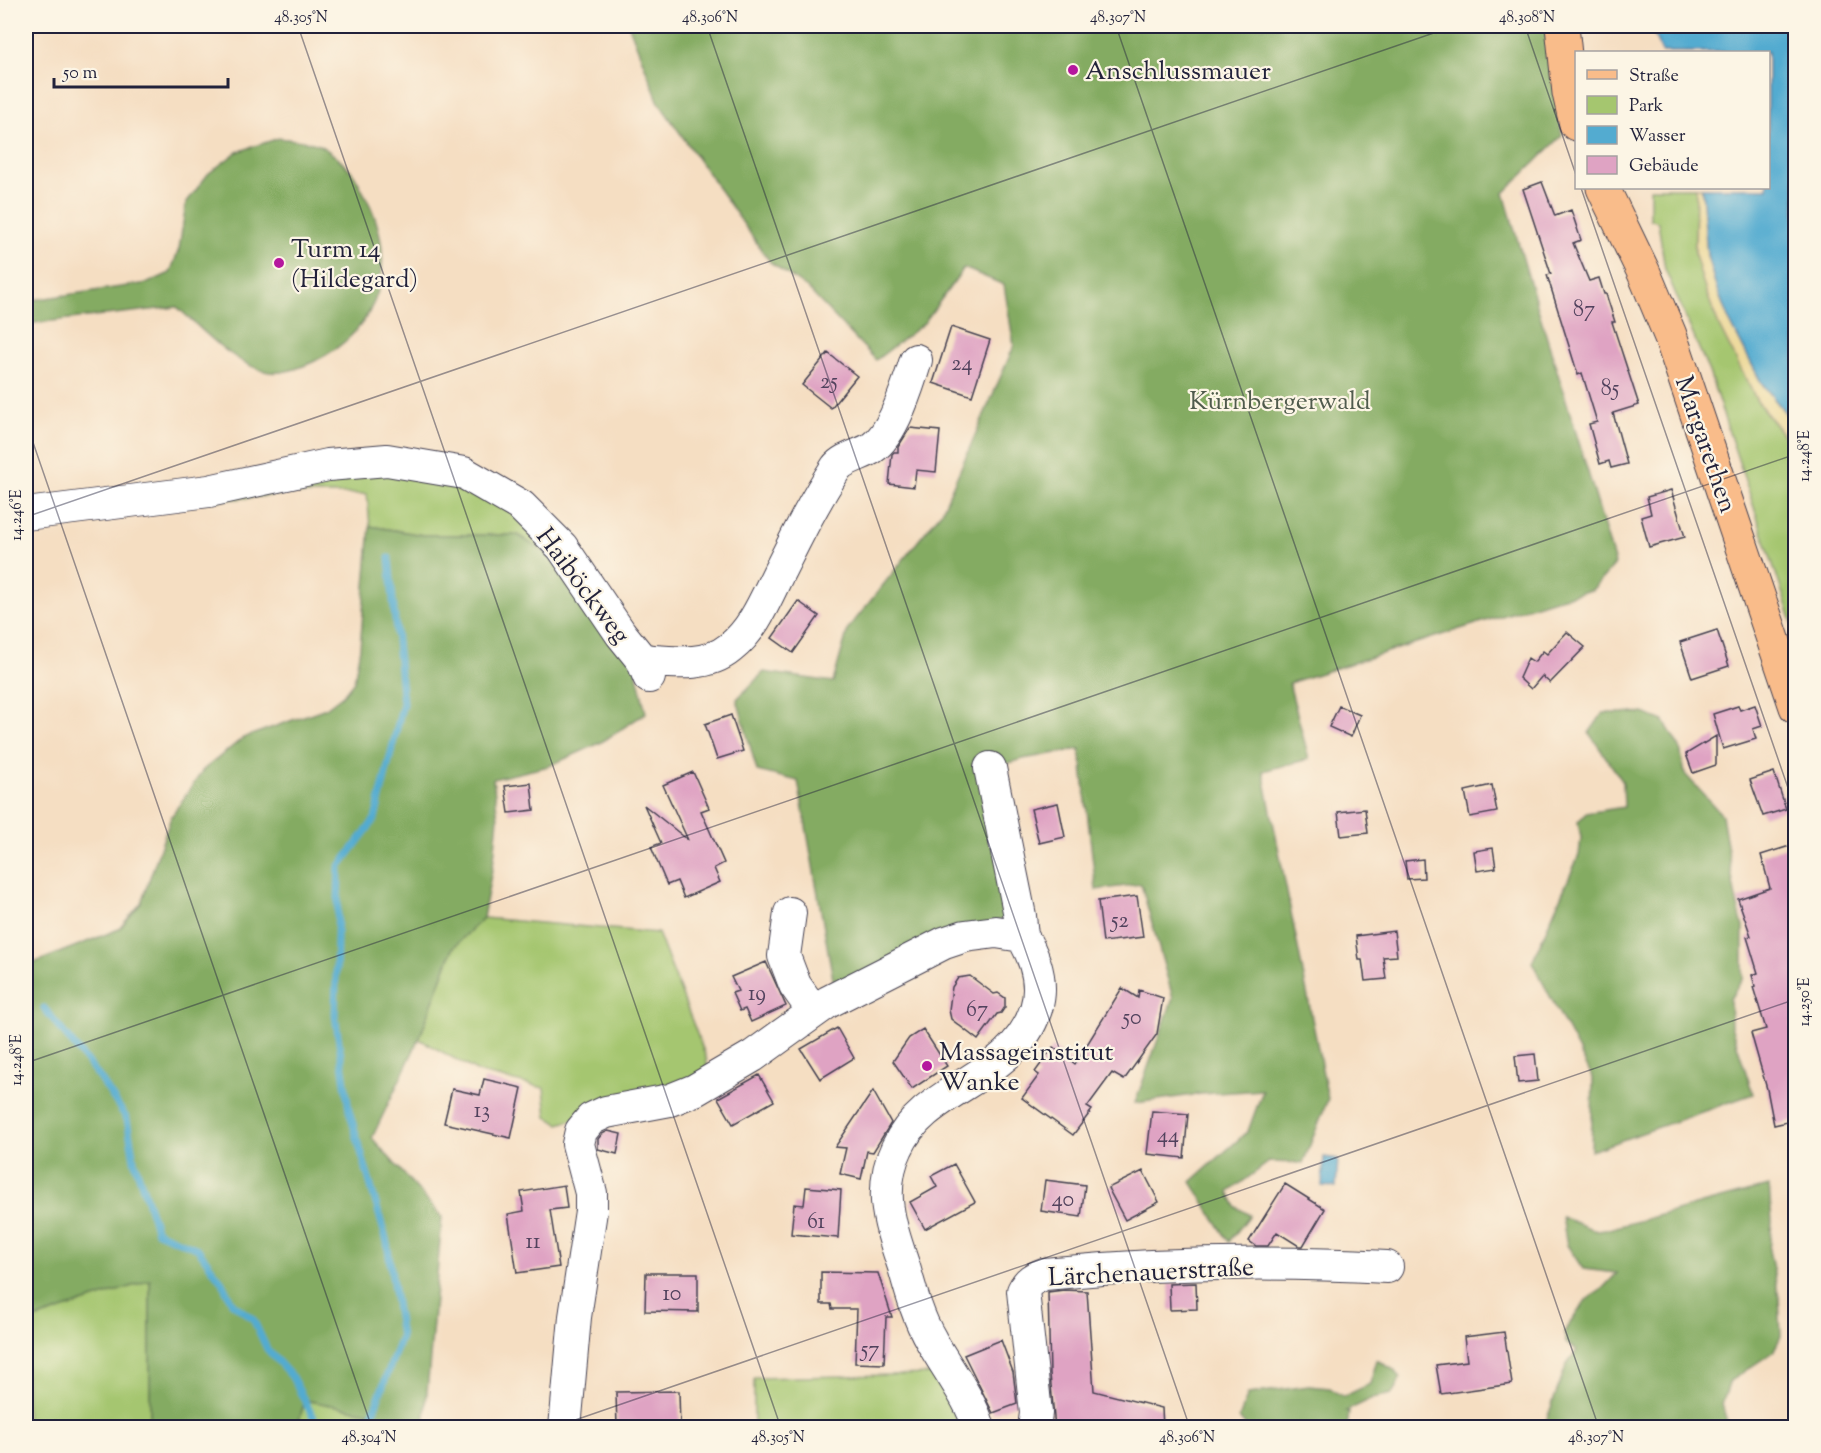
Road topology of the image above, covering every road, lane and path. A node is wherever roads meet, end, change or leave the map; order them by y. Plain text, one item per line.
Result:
1 (1562, 26) edge
2 (1575, 120) edge
3 (1603, 189) edge
4 (916, 360) dead end
5 (26, 514) edge
6 (1796, 707) edge
7 (990, 768) dead end
8 (790, 913) dead end
9 (1022, 936) junction
10 (814, 1012) junction
11 (1387, 1267) dead end
12 (565, 1428) edge
13 (979, 1428) edge
14 (1034, 1428) edge

1 - 2 main road
3 - 6 main road, Margarethen
4 - 5 street, Haiböckweg
7 - 9 street
8 - 10 street
9 - 10 street
9 - 13 street
10 - 12 street
11 - 14 street, Lärchenauerstraße

